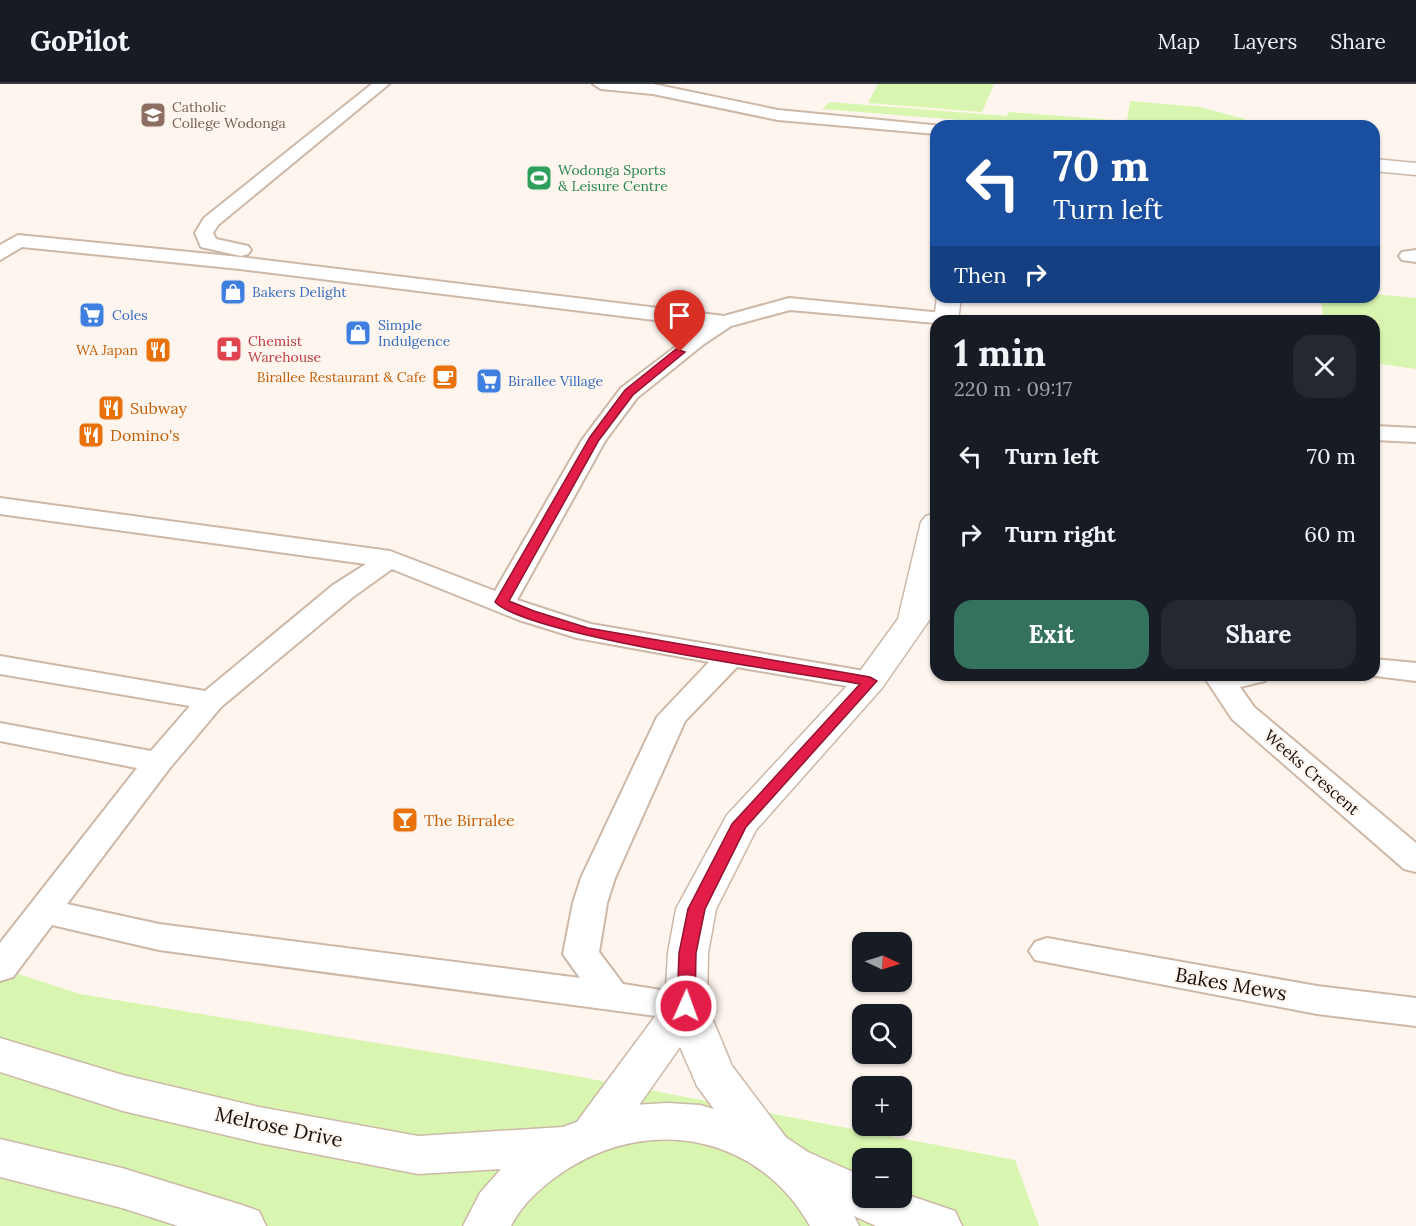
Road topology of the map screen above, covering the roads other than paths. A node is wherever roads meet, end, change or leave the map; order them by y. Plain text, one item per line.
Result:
1 (381, 84) edge
2 (601, 84) edge
3 (930, 128) edge
4 (1380, 166) edge
5 (1416, 169) edge
6 (0, 254) edge
7 (515, 279) dead end
8 (947, 312) edge
9 (724, 322) junction
10 (1380, 433) edge
11 (1416, 435) edge
12 (0, 506) edge
13 (930, 548) edge
14 (390, 559) junction
15 (502, 602) junction
16 (729, 658) junction
17 (0, 665) edge
18 (1380, 669) edge
19 (1416, 672) edge
20 (870, 681) junction
21 (1221, 681) edge
22 (211, 701) junction
23 (0, 732) edge
24 (158, 762) junction
25 (1416, 861) edge
26 (43, 911) junction
27 (1047, 951) dead end
28 (0, 968) edge
29 (612, 996) junction
30 (686, 1006) junction
31 (1416, 1012) edge
32 (0, 1055) edge
33 (579, 1139) junction
34 (779, 1157) junction
35 (0, 1158) edge
36 (242, 1226) edge
37 (487, 1226) edge
38 (835, 1226) edge
39 (938, 1226) edge

1 - 7 lane
2 - 3 lane
4 - 5 street
6 - 9 lane
8 - 9 lane
9 - 15 lane
10 - 11 lane
12 - 14 lane
13 - 20 street
14 - 15 lane
14 - 22 lane
15 - 16 lane
16 - 20 lane
16 - 29 lane
17 - 22 lane
18 - 19 lane
20 - 30 street
21 - 25 lane, Weeks Crescent
22 - 24 lane
23 - 24 lane
24 - 26 lane
26 - 28 lane
26 - 29 lane
27 - 31 lane, Bakes Mews
29 - 30 lane
30 - 33 street
30 - 34 street
32 - 33 street, Melrose Drive
33 - 34 street
33 - 37 street
34 - 38 street
34 - 39 street
35 - 36 street

